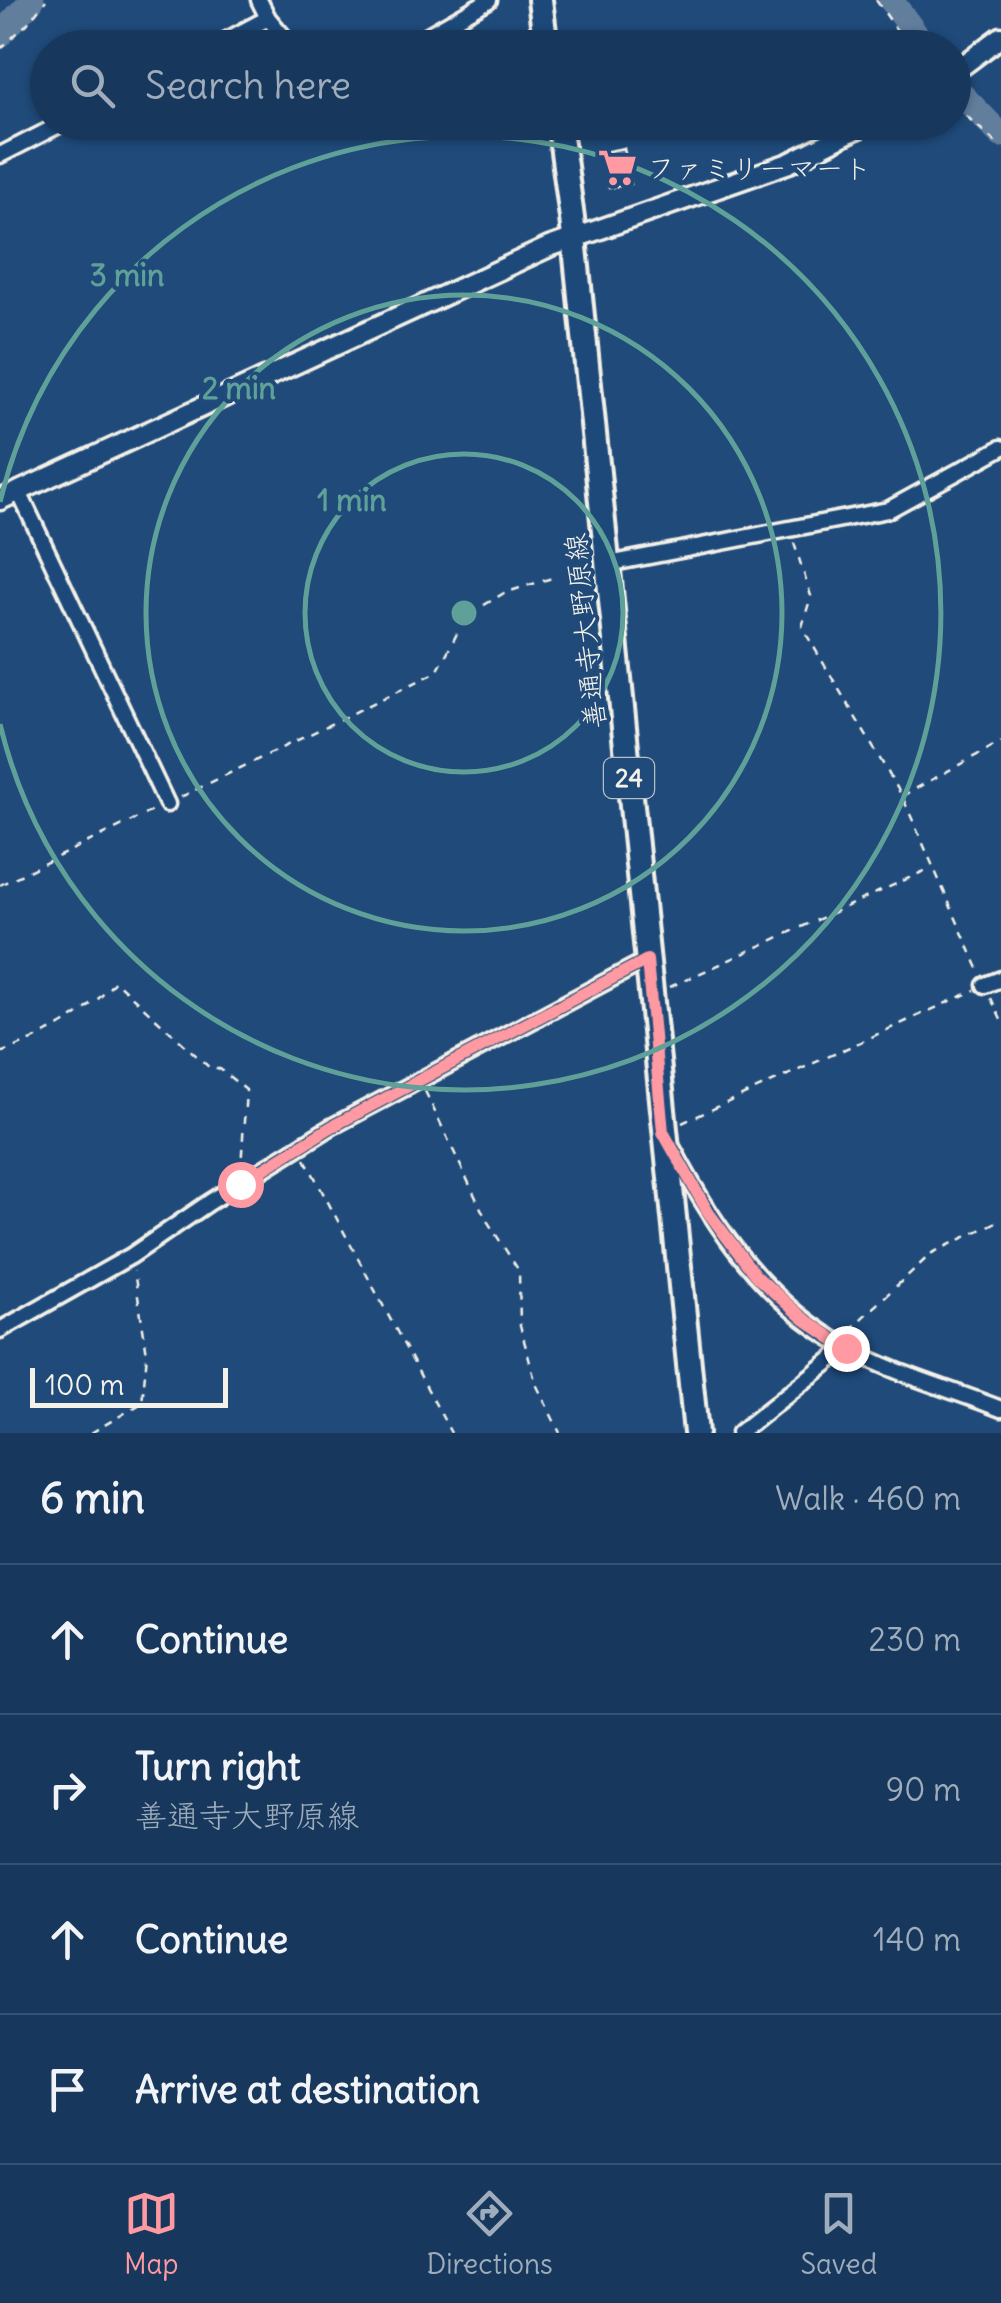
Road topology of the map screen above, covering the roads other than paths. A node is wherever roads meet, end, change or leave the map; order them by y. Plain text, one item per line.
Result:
1 (259, 0) edge
2 (488, 0) edge
3 (540, 0) edge
4 (268, 18) junction
5 (246, 30) edge
6 (278, 30) edge
7 (437, 30) edge
8 (544, 30) edge
9 (1001, 36) edge
10 (971, 59) edge
11 (30, 139) edge
12 (561, 140) edge
13 (834, 140) edge
14 (0, 154) edge
15 (574, 237) junction
16 (1001, 448) edge
17 (19, 492) junction
18 (0, 500) edge
19 (608, 564) junction
20 (167, 804) road end
21 (647, 960) junction
22 (1001, 979) edge
23 (985, 985) road end
24 (663, 1132) junction
25 (0, 1330) edge
26 (842, 1344) junction
27 (1001, 1409) edge
28 (696, 1433) edge
29 (739, 1433) edge

1 - 4 street
2 - 7 street
3 - 8 main road
4 - 5 street
4 - 6 street
9 - 10 street
11 - 14 street
12 - 15 main road, 善通寺大野原線 / 24
13 - 15 street
15 - 17 street
15 - 19 main road, 善通寺大野原線 / 24
16 - 19 street
17 - 18 street
17 - 20 street
19 - 21 main road, 善通寺大野原線 / 24
21 - 24 main road, 善通寺大野原線 / 24
21 - 25 street
22 - 23 street
24 - 26 street
24 - 28 main road, 善通寺大野原線 / 24
26 - 27 street
26 - 29 street

